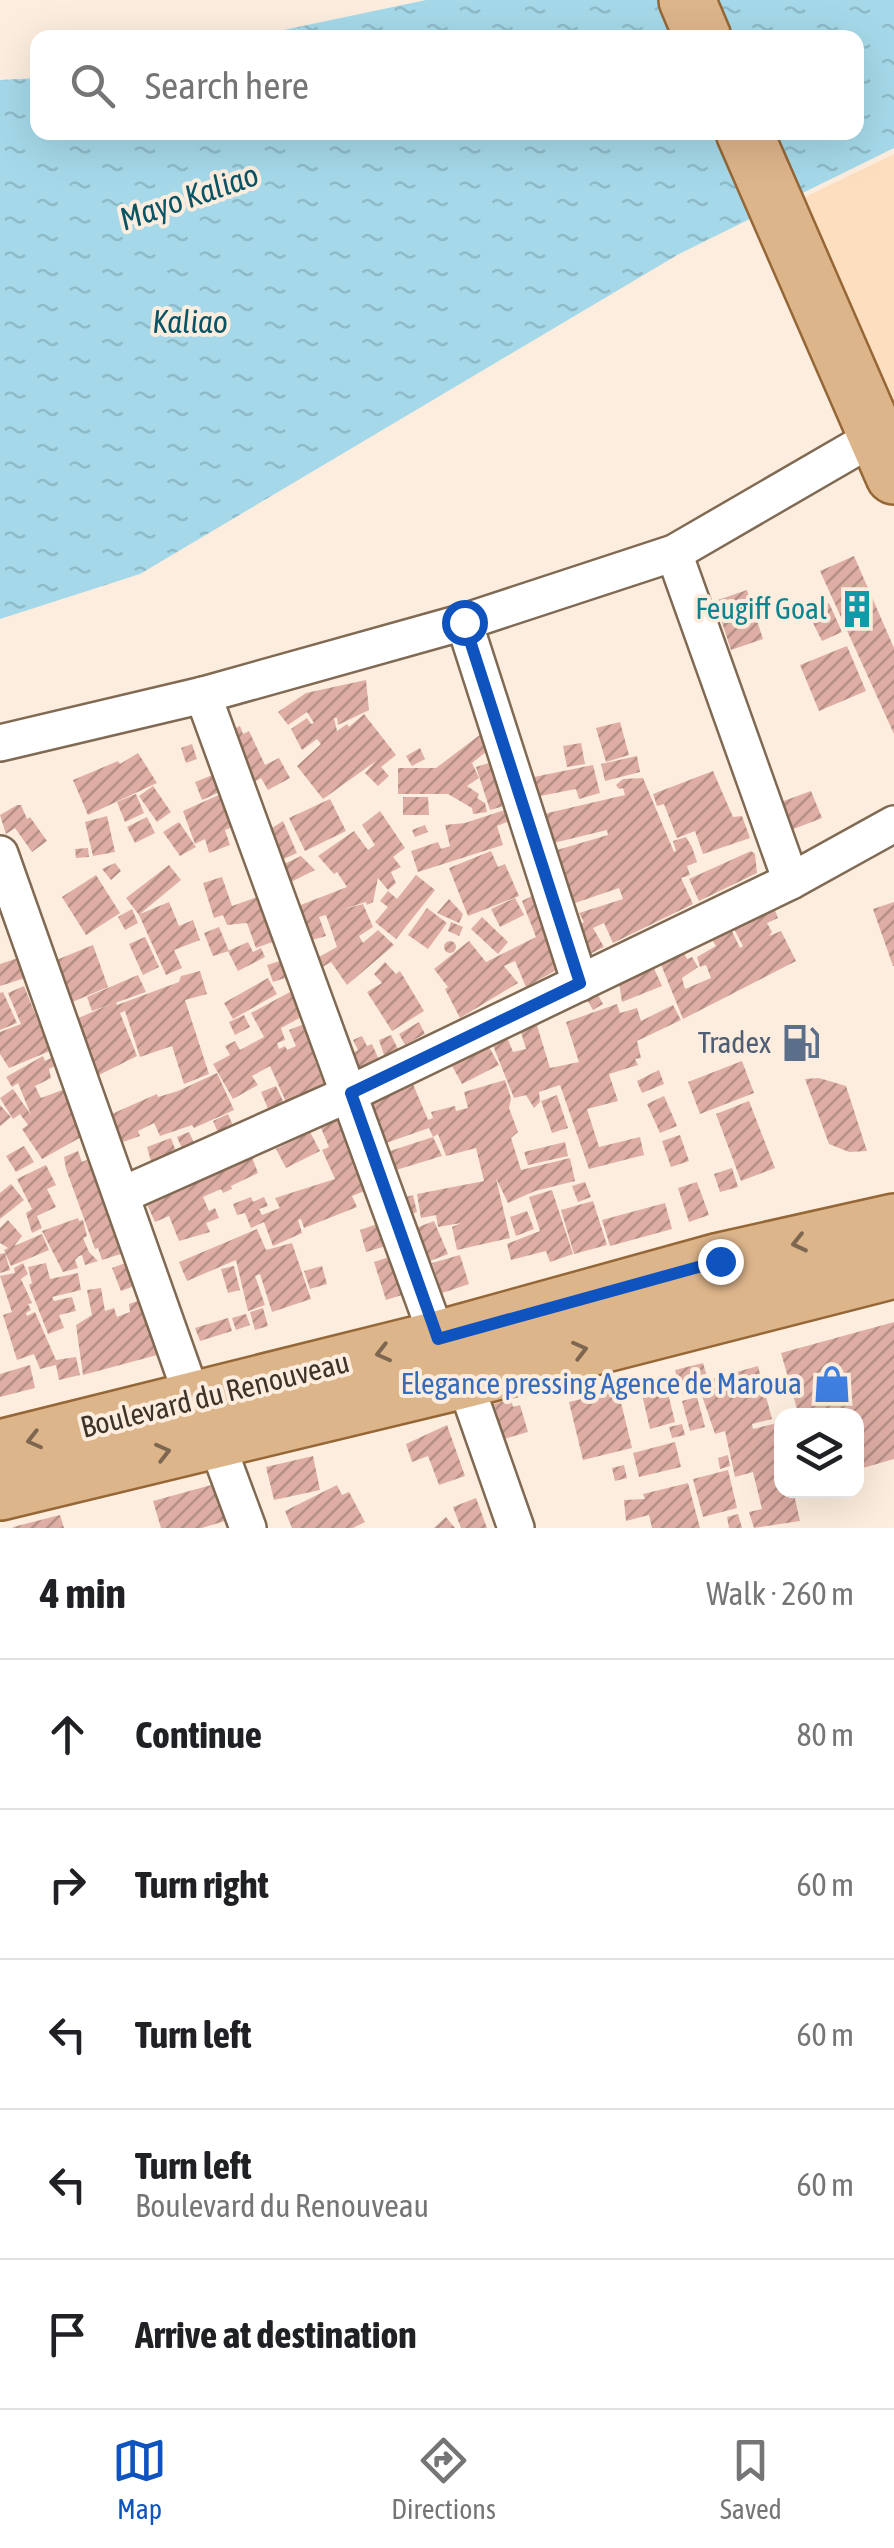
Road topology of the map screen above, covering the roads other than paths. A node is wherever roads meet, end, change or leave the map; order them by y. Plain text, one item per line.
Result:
1 (688, 0) edge
2 (701, 30) edge
3 (747, 140) edge
4 (888, 446) edge
5 (674, 553) junction
6 (464, 622) junction
7 (203, 695) junction
8 (0, 742) edge
9 (894, 824) edge
10 (0, 854) edge
11 (791, 881) junction
12 (580, 983) junction
13 (351, 1093) junction
14 (122, 1195) junction
15 (894, 1222) edge
16 (894, 1270) edge
17 (451, 1360) junction
18 (204, 1419) junction
19 (0, 1448) edge
20 (0, 1492) edge
21 (248, 1528) edge
22 (516, 1528) edge

1 - 2 main road
3 - 4 main road
4 - 5 street
5 - 6 street
5 - 11 street
6 - 7 street
6 - 12 street
7 - 8 street
7 - 13 street
9 - 11 street
10 - 14 street
11 - 12 street
12 - 13 street
13 - 14 street
13 - 17 street
14 - 18 street
15 -> 17 main road, Boulevard du Renouveau
17 -> 16 main road, Boulevard du Renouveau
17 - 18 main road, Boulevard du Renouveau
17 - 22 street
18 -> 19 main road, Boulevard du Renouveau
20 -> 18 main road, Boulevard du Renouveau
18 - 21 street

